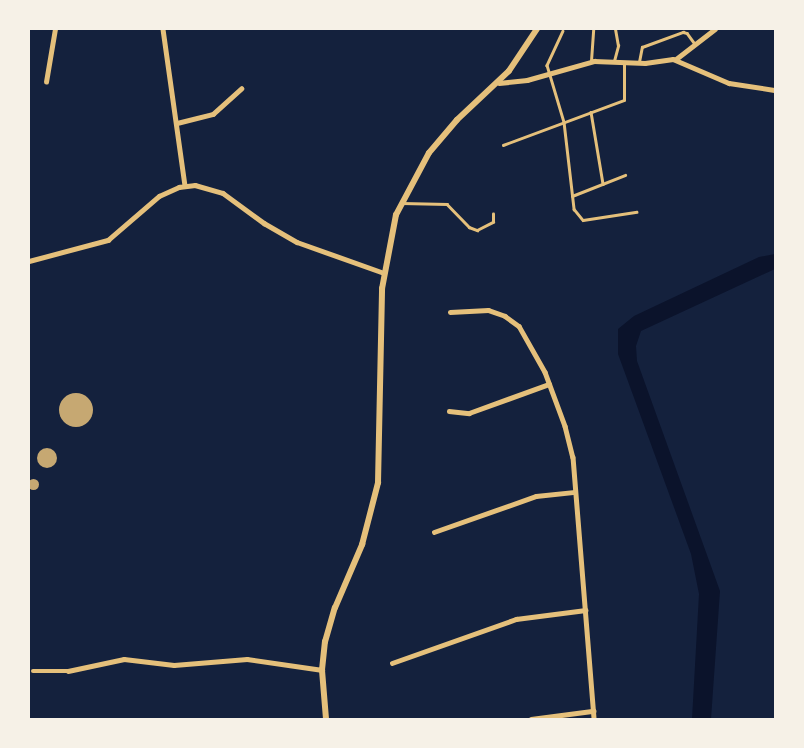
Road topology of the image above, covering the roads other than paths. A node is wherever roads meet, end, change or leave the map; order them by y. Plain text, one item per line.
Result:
1 (55, 29) edge
2 (162, 29) edge
3 (537, 29) edge
4 (593, 29) edge
5 (616, 29) edge
6 (715, 29) edge
7 (563, 31) dead end
8 (696, 44) junction
9 (676, 60) junction
10 (591, 61) junction
11 (614, 61) junction
12 (624, 62) junction
13 (638, 62) junction
14 (548, 73) junction
15 (46, 82) dead end
16 (499, 83) junction
17 (241, 89) dead end
18 (775, 90) edge
19 (591, 112) junction
20 (564, 122) junction
21 (177, 123) junction
22 (503, 145) dead end
23 (625, 175) dead end
24 (603, 184) junction
25 (185, 185) junction
26 (572, 196) junction
27 (401, 203) junction
28 (636, 212) dead end
29 (493, 214) dead end
30 (29, 261) edge
31 (384, 273) junction
32 (450, 312) dead end
33 (550, 384) junction
34 (449, 412) dead end
35 (575, 492) junction
36 (434, 532) dead end
37 (585, 610) junction
38 (392, 663) dead end
39 (322, 670) junction
40 (33, 671) dead end
41 (593, 711) junction
42 (326, 719) edge
43 (531, 719) edge
44 (594, 719) edge

1 - 15 street
2 - 21 street
3 - 16 street
4 - 10 lane
5 - 11 lane
6 - 8 street
7 - 14 lane
8 - 9 street
8 - 13 lane
9 - 13 street
9 - 18 street
10 - 11 street
10 - 14 street
11 - 12 street
12 - 13 street
12 - 19 lane
14 - 16 street
14 - 20 lane
16 - 27 street
17 - 21 street
19 - 20 lane
19 - 24 lane
20 - 22 lane
20 - 26 lane
21 - 25 street
23 - 24 lane
24 - 26 lane
25 - 30 street
25 - 31 street
26 - 28 lane
27 - 29 lane
27 - 31 street
31 - 39 street
32 - 33 street
33 - 34 street
33 - 35 street
35 - 36 street
35 - 37 street
37 - 38 street
37 - 41 street
39 - 40 street
39 - 42 street
41 - 43 street
41 - 44 street

